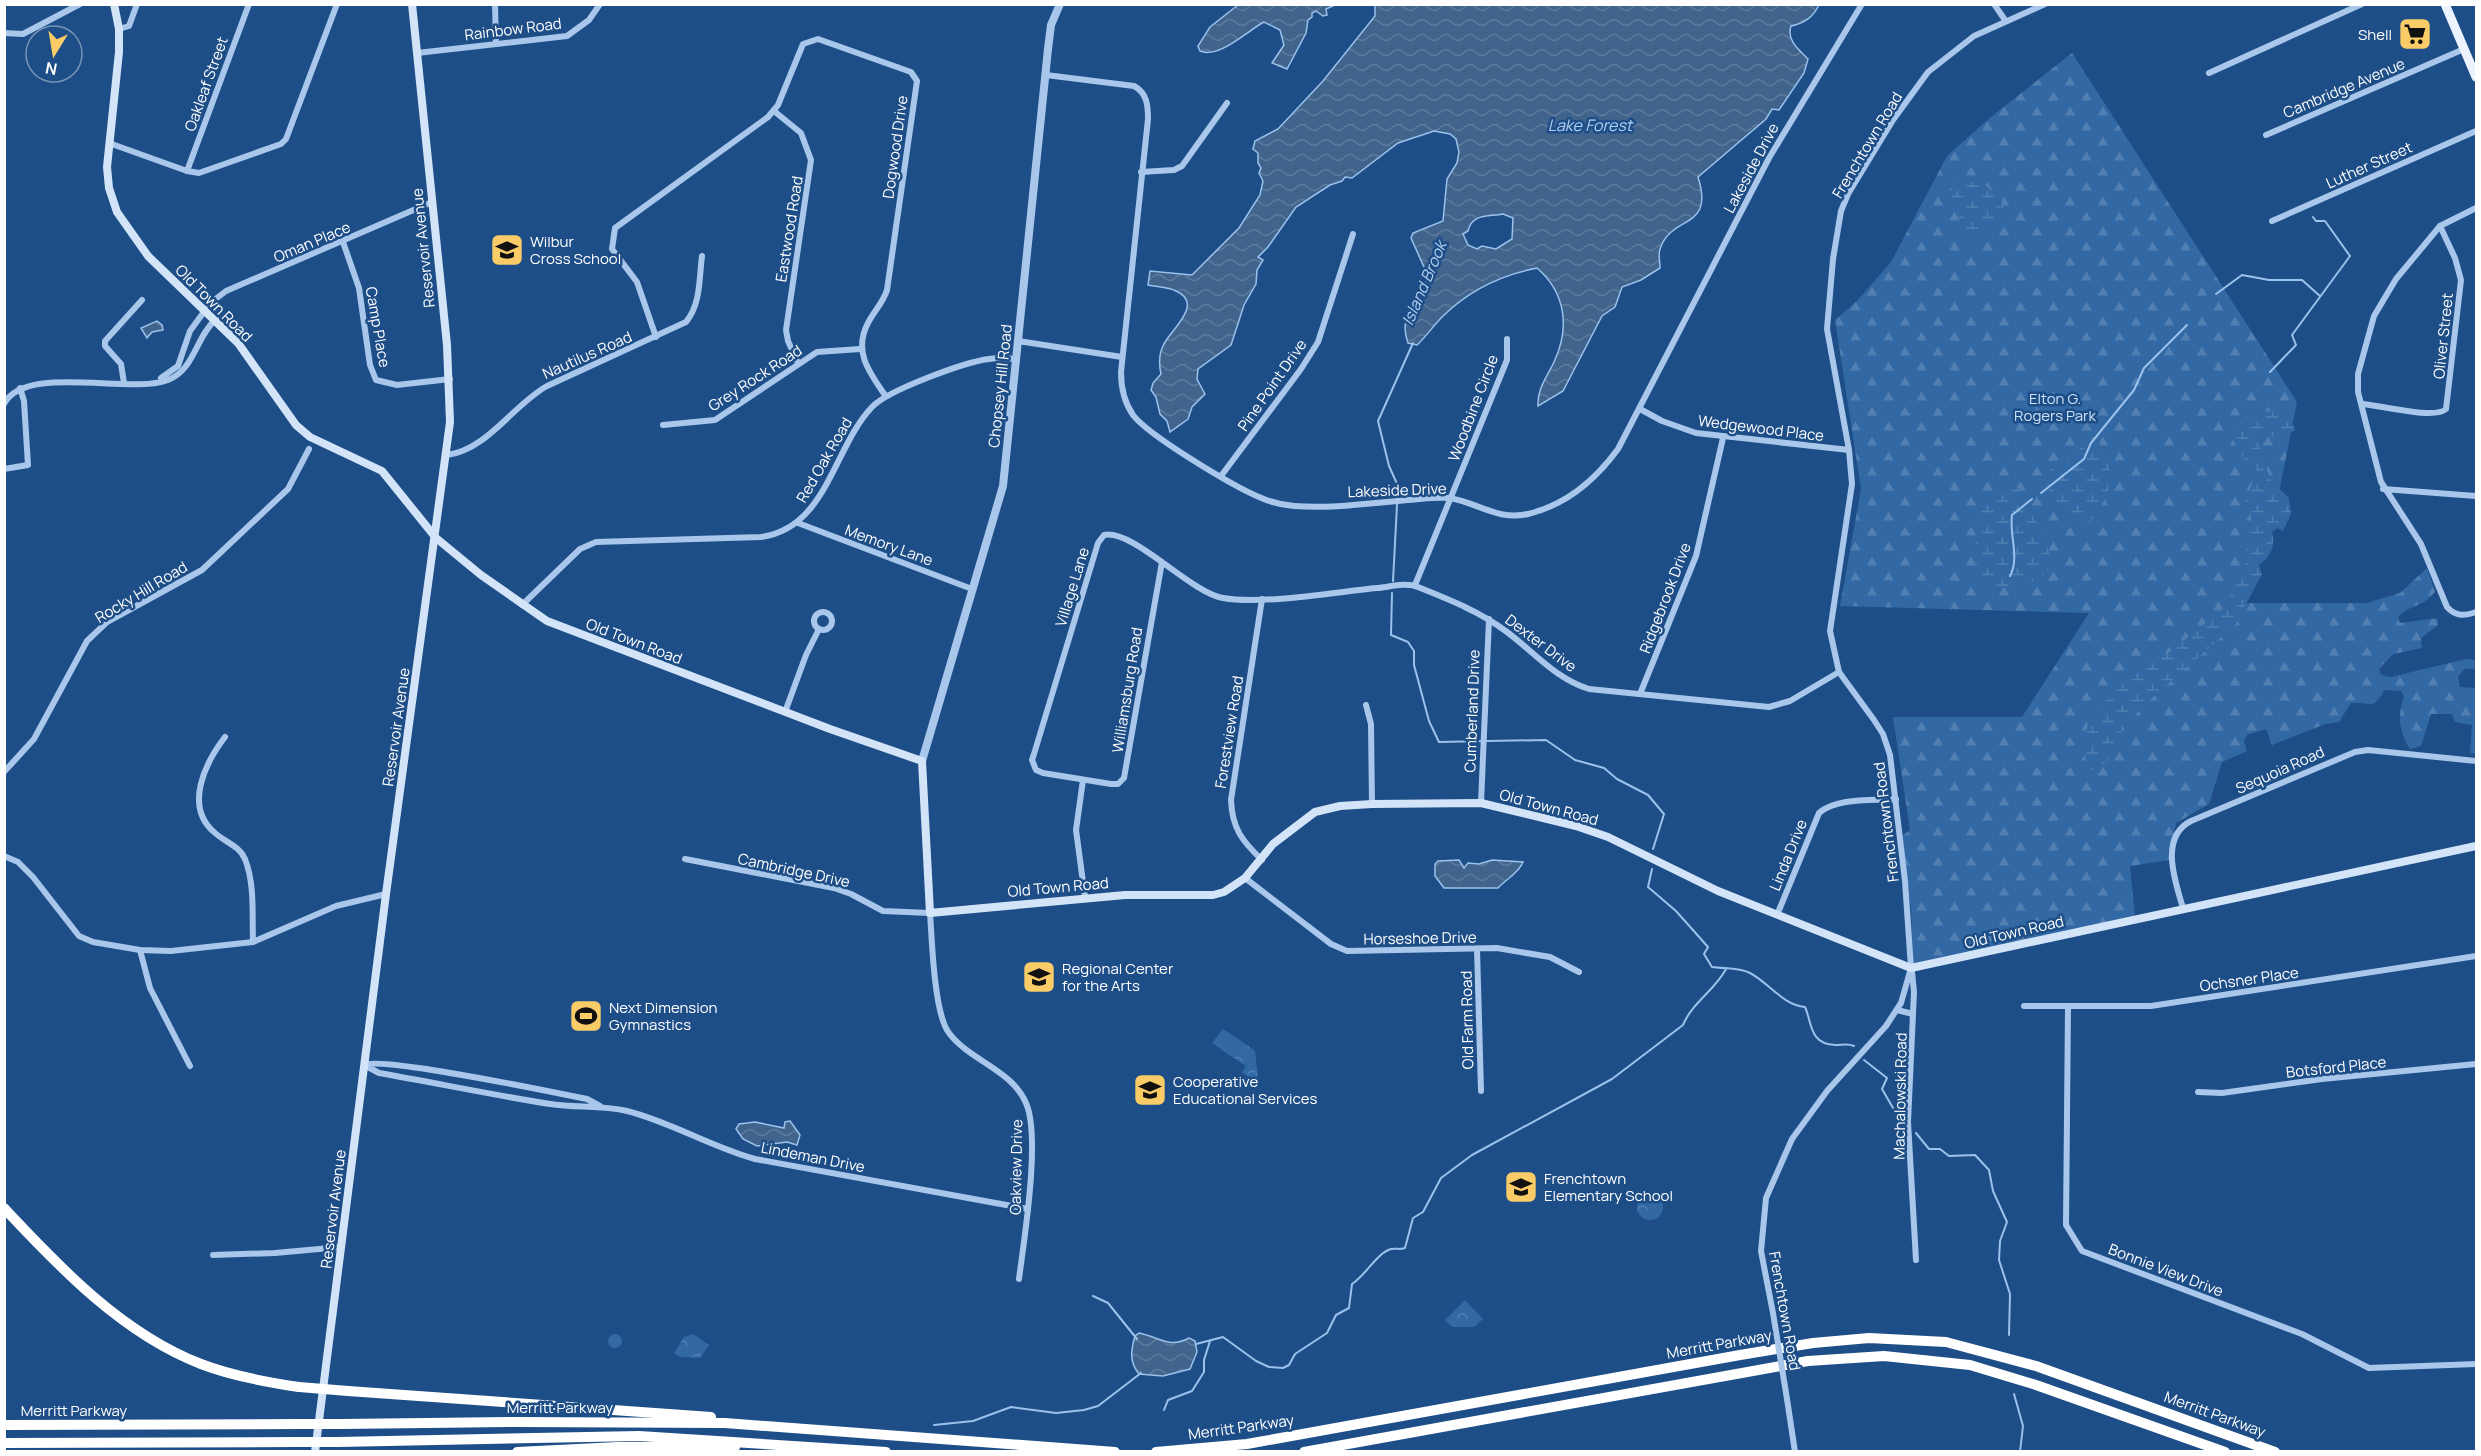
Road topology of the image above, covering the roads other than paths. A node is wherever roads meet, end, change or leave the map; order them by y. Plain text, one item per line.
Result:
1 (80, 4) edge
2 (114, 4) edge
3 (137, 4) edge
4 (249, 4) edge
5 (337, 4) edge
6 (412, 4) edge
7 (495, 4) edge
8 (600, 4) edge
9 (1060, 4) edge
10 (1862, 4) edge
11 (1994, 4) edge
12 (2045, 4) edge
13 (2362, 4) edge
14 (2448, 7) edge
15 (2005, 20) junction
16 (119, 29) junction
17 (4, 33) edge
18 (496, 44) junction
19 (2464, 49) junction
20 (417, 53) junction
21 (2209, 73) dead end
22 (1046, 75) junction
23 (2476, 77) edge
24 (1227, 103) dead end
25 (774, 111) junction
26 (2476, 131) edge
27 (2266, 135) dead end
28 (109, 143) junction
29 (187, 171) junction
30 (1141, 172) junction
31 (432, 202) junction
32 (2476, 208) edge
33 (2272, 221) dead end
34 (2440, 226) junction
35 (1353, 234) dead end
36 (343, 242) junction
37 (702, 256) dead end
38 (142, 300) dead end
39 (205, 309) junction
40 (216, 319) junction
41 (656, 337) junction
42 (1507, 339) dead end
43 (1018, 341) junction
44 (860, 348) junction
45 (1122, 357) junction
46 (1017, 359) junction
47 (798, 363) junction
48 (450, 379) junction
49 (124, 383) junction
50 (134, 384) junction
51 (20, 388) junction
52 (885, 395) junction
53 (4, 404) edge
54 (2362, 404) junction
55 (1640, 409) junction
56 (663, 425) dead end
57 (1723, 438) junction
58 (309, 449) dead end
59 (1849, 450) junction
60 (447, 455) junction
61 (4, 469) edge
62 (1221, 476) junction
63 (2383, 489) junction
64 (2476, 496) edge
65 (1450, 498) junction
66 (798, 523) junction
67 (436, 538) junction
68 (1162, 562) junction
69 (1414, 585) junction
70 (972, 589) junction
71 (1262, 599) junction
72 (522, 605) junction
73 (2476, 612) edge
74 (1489, 620) junction
75 (819, 629) dead end
76 (1839, 672) junction
77 (1640, 694) junction
78 (1366, 705) dead end
79 (785, 712) junction
80 (225, 737) dead end
81 (922, 761) junction
82 (2476, 761) edge
83 (4, 772) edge
84 (1083, 780) junction
85 (1896, 799) junction
86 (1481, 803) junction
87 (1372, 804) junction
88 (2476, 846) edge
89 (4, 856) edge
90 (685, 859) dead end
91 (1262, 860) junction
92 (1245, 878) junction
93 (386, 894) junction
94 (1085, 897) junction
95 (2182, 908) junction
96 (930, 913) junction
97 (1777, 915) junction
98 (253, 942) junction
99 (1478, 949) junction
100 (140, 950) junction
101 (2476, 956) edge
102 (1911, 968) junction
103 (1579, 972) dead end
104 (2024, 1006) dead end
105 (2068, 1007) junction
106 (1897, 1010) junction
107 (1913, 1014) junction
108 (2476, 1064) edge
109 (364, 1065) junction
110 (190, 1066) dead end
111 (498, 1082) junction
112 (519, 1086) junction
113 (1481, 1091) dead end
114 (2198, 1092) dead end
115 (497, 1094) junction
116 (578, 1097) junction
117 (517, 1098) junction
118 (600, 1106) junction
119 (576, 1107) junction
120 (4, 1208) edge
121 (1028, 1209) junction
122 (341, 1247) junction
123 (213, 1255) dead end
124 (1916, 1260) dead end
125 (1019, 1279) dead end
126 (2476, 1364) edge
127 (4, 1425) edge
128 (779, 1427) junction
129 (4, 1443) edge
130 (791, 1444) junction
131 (315, 1452) edge
132 (516, 1452) edge
133 (886, 1452) edge
134 (1115, 1452) edge
135 (1156, 1452) edge
136 (1304, 1452) edge
137 (1795, 1452) edge
138 (2224, 1452) edge
139 (2276, 1452) edge

1 - 17 street
2 - 16 main road, Old Town Road
3 - 16 street
4 - 29 street, Oakleaf Street
5 - 29 street
6 - 20 main road, Reservoir Avenue
7 - 18 street
8 - 18 street, Rainbow Road
9 - 22 street, Chopsey Hill Road
10 - 55 street, Lakeside Drive
11 - 15 street
12 - 15 street, Frenchtown Road
13 - 21 street
14 - 19 main road
15 - 59 street, Frenchtown Road
16 - 28 main road, Old Town Road
18 - 20 street, Rainbow Road
19 - 23 main road
19 - 27 street, Cambridge Avenue
20 - 31 main road, Reservoir Avenue
22 - 30 street, Lakeside Drive
22 - 43 street, Chopsey Hill Road
24 - 30 street
25 - 41 street, Dogwood Drive
25 - 44 street, Dogwood Drive
25 - 47 street, Eastwood Road
26 - 33 street, Luther Street
28 - 29 street
28 - 39 main road, Old Town Road
30 - 45 street, Lakeside Drive
31 - 36 street, Oman Place
31 - 48 main road, Reservoir Avenue
32 - 34 street
34 - 54 street
34 - 54 street, Oliver Street
35 - 62 street, Pine Point Drive
36 - 39 street, Oman Place
36 - 48 street, Camp Place
37 - 41 street, Nautilus Road
38 - 49 street
39 - 40 main road, Old Town Road
39 - 50 street, Oman Place
40 - 50 street
40 - 67 main road, Old Town Road
41 - 60 street, Nautilus Road
42 - 65 street, Woodbine Circle
43 - 45 street
43 - 46 street, Chopsey Hill Road
44 - 47 street, Grey Rock Road
44 - 52 street
45 - 62 street, Lakeside Drive
46 - 52 street, Red Oak Road
46 - 70 street, Chopsey Hill Road
47 - 56 street, Grey Rock Road
48 - 60 main road, Reservoir Avenue
49 - 50 street
49 - 51 street
51 - 53 street
51 - 61 street
52 - 66 street, Red Oak Road
54 - 63 street
55 - 57 street, Wedgewood Place
55 - 65 street, Lakeside Drive
57 - 59 street, Wedgewood Place
57 - 77 street, Ridgebrook Drive
58 - 83 street, Rocky Hill Road
59 - 76 street, Frenchtown Road
60 - 67 main road, Reservoir Avenue
62 - 65 street, Lakeside Drive
63 - 64 street
63 - 73 street
65 - 69 street, Woodbine Circle
66 - 70 street, Memory Lane
66 - 72 street, Red Oak Road
67 - 72 main road, Old Town Road
67 - 93 main road, Reservoir Avenue
68 - 71 street, Village Lane
68 - 84 street, Williamsburg Road
68 - 84 street, Village Lane
69 - 71 street
69 - 74 street, Dexter Drive
70 - 81 street, Chopsey Hill Road
71 - 91 street, Forestview Road
72 - 79 main road, Old Town Road
74 - 77 street, Dexter Drive
74 - 86 street, Cumberland Drive
75 - 79 street
76 - 77 street, Dexter Drive
76 - 85 street, Frenchtown Road
78 - 87 street
79 - 81 main road, Old Town Road
80 - 98 street
81 - 96 main road
82 - 95 street, Sequoia Road
84 - 94 street
85 - 97 street, Linda Drive
85 - 102 street, Frenchtown Road
86 - 87 main road, Old Town Road
86 - 97 main road, Old Town Road
87 - 91 main road, Old Town Road
88 - 95 main road, Old Town Road
89 - 100 street
90 - 96 street, Cambridge Drive
91 - 92 main road, Old Town Road
92 - 94 main road, Old Town Road
92 - 99 street, Horseshoe Drive
93 - 98 street
93 - 109 main road, Reservoir Avenue
94 - 96 main road, Old Town Road
95 - 102 main road, Old Town Road
96 - 121 street, Oakview Drive
97 - 102 main road, Old Town Road
98 - 100 street
99 - 103 street, Horseshoe Drive
99 - 113 street, Old Farm Road
100 - 110 street
101 - 105 street, Ochsner Place
102 - 106 street, Frenchtown Road
102 - 107 street, Machalowski Road
104 - 105 street, Ochsner Place
105 - 126 street, Bonnie View Drive
106 - 107 street
106 - 137 street, Frenchtown Road, bridge
107 - 124 street, Machalowski Road
108 - 114 street, Botsford Place
109 - 111 street, Lindeman Drive
109 - 115 street, Lindeman Drive
109 - 122 main road, Reservoir Avenue
111 - 112 street, Lindeman Drive
111 - 115 street
112 - 116 street, Lindeman Drive
112 - 117 street
115 - 117 street, Lindeman Drive
116 - 118 street, Lindeman Drive
116 - 119 street
117 - 119 street, Lindeman Drive
118 - 119 street, Lindeman Drive
118 - 121 street, Lindeman Drive
120 - 128 highway, bridge
121 - 125 street, Oakview Drive
122 - 123 street
122 - 131 main road, Reservoir Avenue
127 - 128 highway, Merritt Parkway, bridge
128 - 134 highway, Merritt Parkway
129 - 130 highway, Merritt Parkway, bridge
130 - 132 highway
130 - 133 highway, Merritt Parkway
135 - 139 highway, Merritt Parkway
136 - 138 highway

